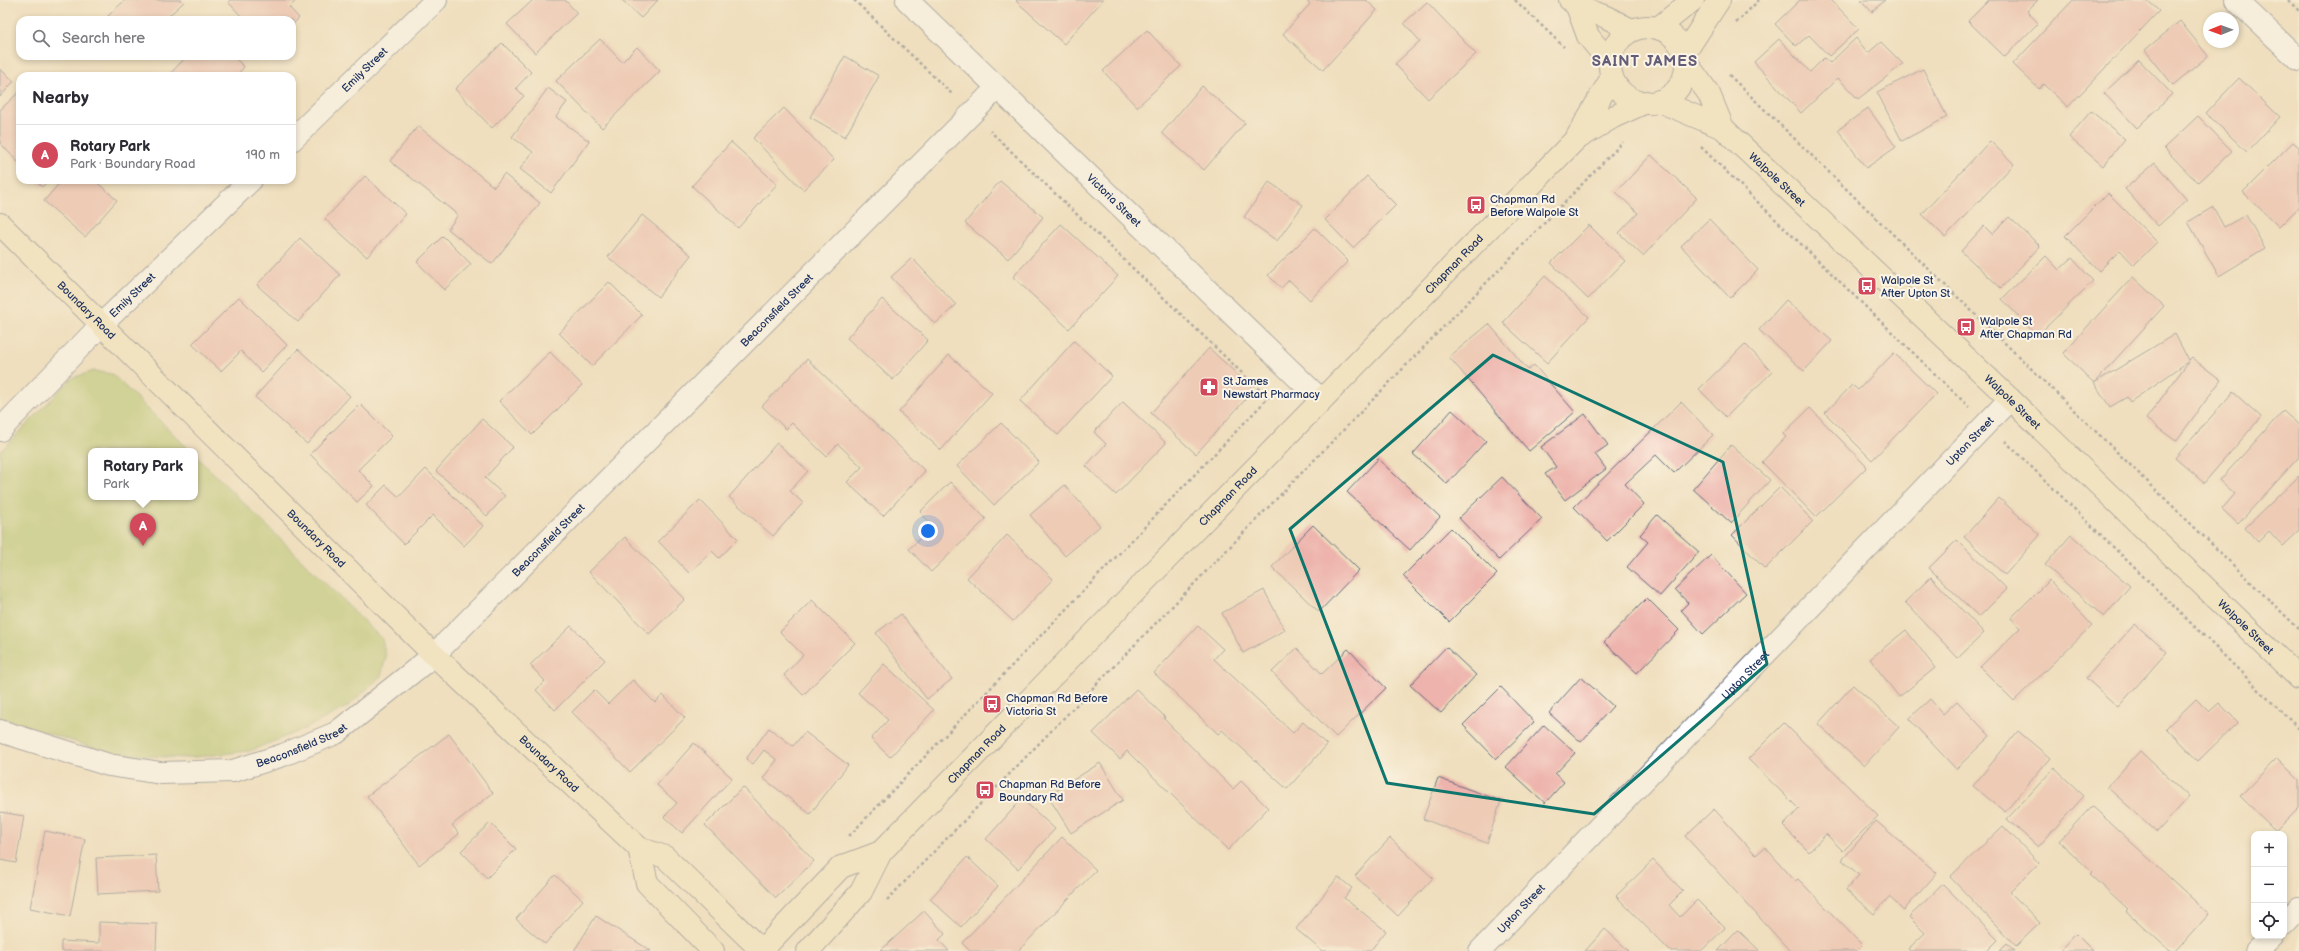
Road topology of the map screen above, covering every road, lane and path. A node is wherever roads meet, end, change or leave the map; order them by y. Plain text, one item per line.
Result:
1 (436, 0) edge
2 (854, 0) edge
3 (907, 0) edge
4 (1515, 0) edge
5 (1693, 0) edge
6 (1719, 0) edge
7 (1759, 0) edge
8 (2236, 0) edge
9 (2288, 0) edge
10 (1574, 3) edge
11 (2299, 11) edge
12 (1734, 26) dead end
13 (1658, 28) junction
14 (1631, 30) junction
15 (1568, 50) dead end
16 (1685, 58) junction
17 (2299, 60) edge
18 (1611, 70) junction
19 (1724, 71) dead end
20 (997, 88) junction
21 (1653, 102) junction
22 (972, 114) junction
23 (1723, 128) junction
24 (296, 136) edge
25 (1575, 140) junction
26 (1626, 140) dead end
27 (1698, 145) dead end
28 (247, 184) edge
29 (0, 224) edge
30 (101, 325) junction
31 (2010, 399) junction
32 (1321, 400) junction
33 (1975, 412) dead end
34 (0, 430) edge
35 (2004, 440) dead end
36 (2299, 629) edge
37 (434, 655) junction
38 (2299, 678) edge
39 (2299, 729) edge
40 (0, 731) edge
41 (845, 840) dead end
42 (639, 848) junction
43 (881, 852) junction
44 (882, 905) dead end
45 (2299, 908) edge
46 (2287, 921) edge
47 (2269, 939) edge
48 (713, 951) edge
49 (762, 951) edge
50 (808, 951) edge
51 (1480, 951) edge
52 (2257, 951) edge

1 - 24 street, Emily Street
2 - 22 path
3 - 20 street, Victoria Street
4 - 15 path
5 - 13 street
6 - 16 street
7 - 12 path
8 - 17 street
9 - 11 path
10 - 14 street
10 - 18 street
13 - 14 street
13 - 16 street
14 - 18 street
16 - 21 street
16 - 23 street, Walpole Street
18 - 21 street
18 - 25 street, Chapman Road
19 - 36 path
20 - 22 street, Beaconsfield Street
20 - 32 street, Victoria Street
21 - 23 street, Walpole Street
21 - 25 street, Chapman Road
22 - 37 street, Beaconsfield Street
22 - 41 path
23 - 31 street, Walpole Street
25 - 32 street, Chapman Road
26 - 44 path
27 - 33 path
28 - 30 street, Emily Street
29 - 30 street, Boundary Road
30 - 34 street, Emily Street
30 - 37 street, Boundary Road
31 - 38 street, Walpole Street
31 - 51 street, Upton Street
32 - 43 street, Chapman Road
35 - 39 path
37 - 40 street, Beaconsfield Street
37 - 42 street, Boundary Road
42 - 48 street
42 - 49 street, Boundary Road
43 - 49 street, Chapman Road
43 - 50 street, Chapman Road
45 - 46 street
47 - 52 street

